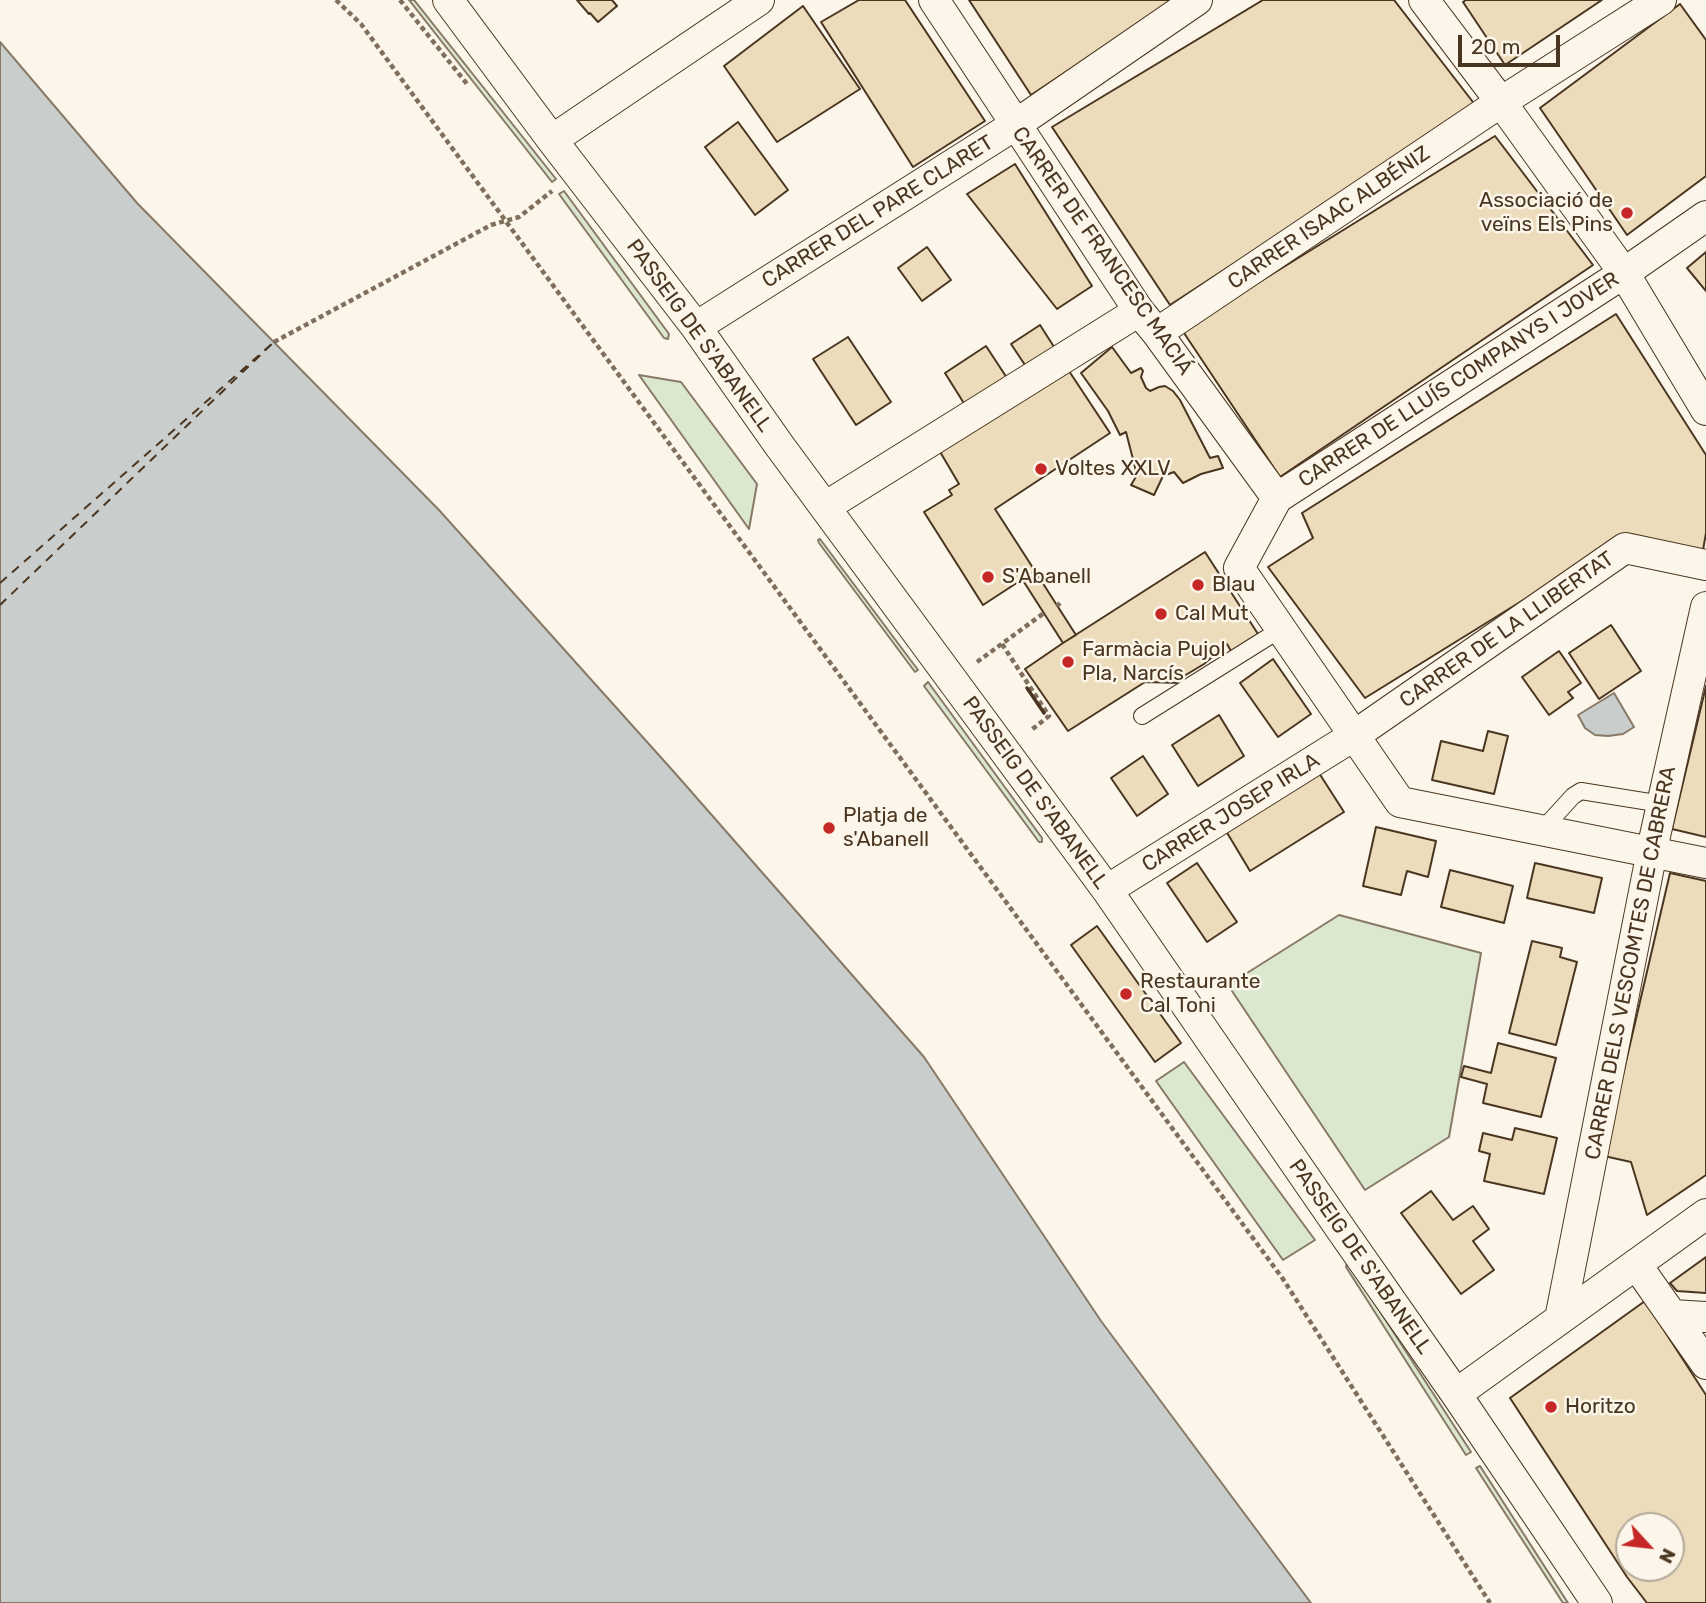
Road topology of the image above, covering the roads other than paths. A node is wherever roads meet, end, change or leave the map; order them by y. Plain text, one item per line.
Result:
1 (448, 0) edge
2 (758, 0) edge
3 (934, 0) edge
4 (1197, 0) edge
5 (1661, 0) edge
6 (1426, 1) edge
7 (1501, 102) junction
8 (1015, 125) junction
9 (552, 140) junction
10 (1706, 216) edge
11 (1624, 273) junction
12 (1148, 322) junction
13 (696, 327) junction
14 (1706, 410) edge
15 (1277, 498) junction
16 (825, 507) junction
17 (1706, 565) edge
18 (1706, 607) edge
19 (1281, 629) junction
20 (1142, 716) dead end
21 (1355, 735) junction
22 (1662, 804) junction
23 (1542, 830) junction
24 (1652, 852) junction
25 (1706, 863) edge
26 (1107, 890) junction
27 (1706, 1214) edge
28 (1636, 1264) junction
29 (1672, 1315) junction
30 (1706, 1317) edge
31 (1560, 1319) junction
32 (1706, 1364) edge
33 (1456, 1394) junction
34 (1597, 1603) edge

1 - 9 street, PASSEIG DE S'ABANELL
2 - 9 street
3 - 8 street, CARRER DE FRANCESC MACIÁ
4 - 8 street, CARRER DEL PARE CLARET
5 - 7 street, CARRER ISAAC ALBÉNIZ
6 - 7 street
7 - 11 street
7 - 12 street, CARRER ISAAC ALBÉNIZ
8 - 12 street, CARRER DE FRANCESC MACIÁ
8 - 13 street, CARRER DEL PARE CLARET
9 - 13 street, PASSEIG DE S'ABANELL
10 - 11 street, CARRER DE LLUÍS COMPANYS I JOVER
11 - 14 street
11 - 15 street, CARRER DE LLUÍS COMPANYS I JOVER
12 - 15 street, CARRER DE FRANCESC MACIÁ
12 - 16 street, CARRER ISAAC ALBÉNIZ
13 - 16 street, PASSEIG DE S'ABANELL
15 - 19 street, CARRER DE LLUÍS COMPANYS I JOVER
16 - 26 street, PASSEIG DE S'ABANELL
17 - 21 street, CARRER DE LA LLIBERTAT
18 - 22 street, CARRER DELS VESCOMTES DE CABRERA
19 - 20 lane
19 - 21 street
21 - 23 street
21 - 26 street, CARRER JOSEP IRLA
22 - 23 lane
22 - 24 street, CARRER DELS VESCOMTES DE CABRERA
23 - 24 street
24 - 25 street
24 - 31 street, CARRER DELS VESCOMTES DE CABRERA
26 - 33 street, PASSEIG DE S'ABANELL
27 - 28 street
28 - 29 street
28 - 31 street
29 - 30 street
29 - 32 street
31 - 33 street
33 - 34 street, PASSEIG DE S'ABANELL

